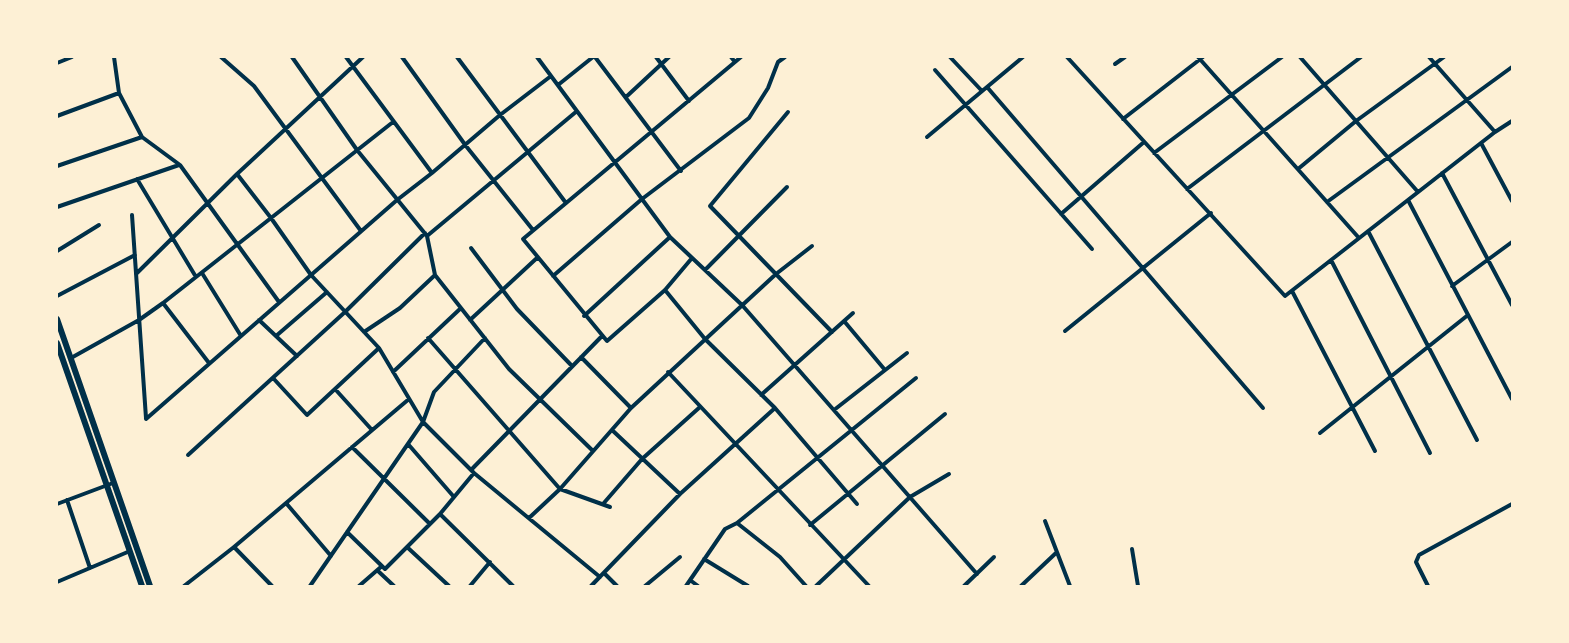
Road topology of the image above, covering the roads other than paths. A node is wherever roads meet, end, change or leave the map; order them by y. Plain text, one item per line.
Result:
1 (72, 57) edge
2 (114, 57) edge
3 (221, 57) edge
4 (292, 57) edge
5 (346, 57) edge
6 (363, 57) edge
7 (402, 57) edge
8 (537, 57) edge
9 (594, 57) edge
10 (656, 57) edge
11 (669, 57) edge
12 (731, 57) edge
13 (741, 57) edge
14 (785, 57) edge
15 (950, 57) edge
16 (1023, 57) edge
17 (1067, 57) edge
18 (1125, 57) edge
19 (1282, 57) edge
20 (1300, 57) edge
21 (1361, 57) edge
22 (1429, 57) edge
23 (1444, 57) edge
24 (459, 58) edge
25 (1200, 58) edge
26 (735, 62) junction
27 (57, 63) edge
28 (661, 64) junction
29 (1115, 64) dead end
30 (1435, 64) junction
31 (352, 67) junction
32 (1512, 67) edge
33 (935, 70) dead end
34 (551, 76) junction
35 (558, 85) junction
36 (1324, 85) junction
37 (987, 87) junction
38 (982, 91) junction
39 (119, 93) junction
40 (1232, 95) junction
41 (320, 97) junction
42 (626, 97) junction
43 (1467, 100) junction
44 (689, 101) junction
45 (966, 105) junction
46 (577, 111) junction
47 (788, 112) dead end
48 (500, 114) junction
49 (57, 116) edge
50 (1124, 119) junction
51 (1356, 121) junction
52 (1512, 121) edge
53 (393, 122) junction
54 (285, 129) junction
55 (1264, 131) junction
56 (652, 132) junction
57 (1495, 132) junction
58 (142, 137) junction
59 (927, 137) dead end
60 (1144, 142) junction
61 (1481, 143) junction
62 (466, 146) junction
63 (357, 150) junction
64 (528, 152) junction
65 (1154, 153) junction
66 (1388, 158) junction
67 (614, 162) junction
68 (180, 165) junction
69 (57, 166) edge
70 (1298, 169) junction
71 (681, 171) junction
72 (432, 173) junction
73 (1442, 173) junction
74 (237, 174) junction
75 (322, 178) junction
76 (137, 179) junction
77 (494, 181) junction
78 (787, 187) dead end
79 (1187, 189) junction
80 (1418, 192) junction
81 (1081, 197) junction
82 (642, 199) junction
83 (397, 200) junction
84 (1407, 200) junction
85 (1512, 201) edge
86 (1327, 202) junction
87 (207, 203) junction
88 (566, 203) junction
89 (57, 207) edge
90 (1211, 213) junction
91 (1061, 214) junction
92 (132, 215) dead end
93 (271, 218) junction
94 (99, 225) dead end
95 (533, 230) junction
96 (361, 231) junction
97 (1368, 231) junction
98 (426, 235) junction
99 (739, 236) junction
100 (670, 237) junction
101 (1359, 238) junction
102 (172, 240) junction
103 (1512, 242) edge
104 (237, 244) junction
105 (812, 246) dead end
106 (471, 248) dead end
107 (1092, 249) dead end
108 (57, 251) edge
109 (135, 255) junction
110 (537, 257) junction
111 (692, 258) junction
112 (1331, 260) junction
113 (1488, 260) junction
114 (1143, 268) junction
115 (705, 270) junction
116 (201, 272) junction
117 (136, 274) junction
118 (776, 274) junction
119 (311, 275) junction
120 (435, 275) junction
121 (553, 276) junction
122 (196, 277) junction
123 (1452, 286) junction
124 (503, 290) junction
125 (665, 290) junction
126 (1292, 291) junction
127 (327, 292) junction
128 (57, 296) edge
129 (163, 303) junction
130 (279, 303) junction
131 (742, 305) junction
132 (1512, 305) edge
133 (461, 308) junction
134 (345, 312) junction
135 (853, 314) dead end
136 (1468, 315) junction
137 (584, 316) junction
138 (57, 319) edge
139 (139, 320) junction
140 (259, 320) junction
141 (470, 320) junction
142 (844, 321) junction
143 (1065, 331) dead end
144 (364, 332) junction
145 (832, 332) junction
146 (241, 336) junction
147 (276, 336) junction
148 (602, 336) junction
149 (428, 338) junction
150 (485, 338) junction
151 (705, 339) junction
152 (57, 343) edge
153 (1428, 347) junction
154 (379, 348) junction
155 (907, 352) dead end
156 (297, 356) junction
157 (581, 357) junction
158 (71, 358) junction
159 (209, 363) junction
160 (795, 365) junction
161 (572, 366) junction
162 (456, 368) junction
163 (885, 370) junction
164 (393, 372) junction
165 (668, 372) junction
166 (1391, 376) junction
167 (273, 378) junction
168 (916, 378) dead end
169 (335, 389) junction
170 (761, 395) junction
171 (409, 399) junction
172 (540, 399) junction
173 (1512, 399) edge
174 (700, 407) junction
175 (1353, 407) junction
176 (631, 408) junction
177 (775, 408) junction
178 (1263, 408) dead end
179 (834, 410) junction
180 (945, 414) dead end
181 (423, 422) junction
182 (372, 430) junction
183 (509, 430) junction
184 (612, 430) junction
185 (852, 430) junction
186 (1320, 433) dead end
187 (1477, 440) dead end
188 (408, 444) junction
189 (735, 444) junction
190 (352, 447) junction
191 (593, 451) junction
192 (1376, 451) dead end
193 (1430, 453) dead end
194 (188, 455) dead end
195 (818, 458) junction
196 (642, 459) junction
197 (882, 465) junction
198 (472, 471) junction
199 (949, 474) dead end
200 (384, 479) junction
201 (110, 484) junction
202 (560, 489) junction
203 (778, 490) junction
204 (848, 493) junction
205 (680, 494) junction
206 (454, 497) junction
207 (910, 497) junction
208 (67, 500) junction
209 (286, 503) junction
210 (57, 504) edge
211 (603, 504) junction
212 (857, 504) dead end
213 (1512, 504) edge
214 (610, 507) dead end
215 (440, 514) junction
216 (529, 518) junction
217 (1045, 520) dead end
218 (737, 523) junction
219 (430, 524) junction
220 (810, 525) junction
221 (347, 532) junction
222 (234, 547) junction
223 (407, 547) junction
224 (1132, 549) dead end
225 (130, 551) junction
226 (1057, 552) junction
227 (331, 556) junction
228 (680, 557) dead end
229 (994, 557) dead end
230 (704, 559) junction
231 (842, 560) junction
232 (490, 562) junction
233 (382, 566) junction
234 (90, 568) junction
235 (378, 571) junction
236 (604, 573) junction
237 (977, 574) junction
238 (600, 577) junction
239 (690, 580) junction
240 (57, 582) edge
241 (142, 586) edge
242 (150, 586) edge
243 (184, 586) edge
244 (272, 586) edge
245 (310, 586) edge
246 (359, 586) edge
247 (394, 586) edge
248 (449, 586) edge
249 (471, 586) edge
250 (513, 586) edge
251 (591, 586) edge
252 (617, 586) edge
253 (645, 586) edge
254 (686, 586) edge
255 (698, 586) edge
256 (748, 586) edge
257 (806, 586) edge
258 (816, 586) edge
259 (869, 586) edge
260 (964, 586) edge
261 (1021, 586) edge
262 (1070, 586) edge
263 (1138, 586) edge
264 (1428, 586) edge

1 - 27 street
2 - 39 street
3 - 54 street
4 - 41 street
5 - 31 street
6 - 31 street
7 - 62 street
8 - 34 street
9 - 35 street
9 - 42 street
10 - 28 street
11 - 28 street
12 - 26 street
13 - 26 street
14 - 71 street
15 - 38 street
16 - 37 street
17 - 50 street
18 - 29 street
19 - 40 street
20 - 36 street
21 - 36 street
22 - 30 street
23 - 30 street
24 - 48 street
25 - 40 street
25 - 50 street
26 - 44 street
28 - 42 street
28 - 44 street
30 - 43 street
30 - 51 street
31 - 41 street
31 - 53 street
32 - 43 street
33 - 45 street
34 - 35 street
34 - 48 street
35 - 46 street
36 - 51 street
36 - 55 street
37 - 38 street
37 - 81 street
38 - 45 street
39 - 49 street
39 - 58 street
40 - 55 street
40 - 65 street
41 - 54 street
41 - 63 street
42 - 56 street
43 - 57 street
43 - 66 street
44 - 56 street
45 - 59 street
45 - 91 street
46 - 64 street
46 - 67 street
47 - 99 street
48 - 62 street
48 - 64 street
50 - 60 street
51 - 66 street
51 - 70 street
52 - 57 street
53 - 63 street
53 - 72 street
54 - 74 street
54 - 75 street
55 - 70 street
55 - 79 street
56 - 67 street
56 - 71 street
57 - 61 street
58 - 68 street
58 - 69 street
60 - 65 street
60 - 81 street
61 - 73 street
61 - 85 street
62 - 72 street
62 - 77 street
63 - 75 street
63 - 83 street
64 - 77 street
64 - 88 street
65 - 79 street
66 - 80 street
66 - 86 street
67 - 82 street
67 - 88 street
68 - 76 street
68 - 87 street
70 - 86 street
71 - 82 street
72 - 83 street
73 - 80 street
73 - 113 street
74 - 87 street
74 - 93 street
75 - 93 street
75 - 96 street
76 - 89 street
76 - 102 street
77 - 95 street
77 - 98 street
78 - 99 street
79 - 90 street
80 - 84 street
81 - 91 street
81 - 114 street
82 - 100 street
82 - 121 street
83 - 96 street
83 - 98 street
84 - 97 street
84 - 123 street
86 - 101 street
87 - 102 street
87 - 104 street
88 - 95 street
90 - 114 street
90 - 126 street
91 - 107 street
92 - 109 street
93 - 104 street
93 - 119 street
94 - 108 street
95 - 110 street
96 - 119 street
97 - 101 street
97 - 153 street
98 - 120 street
98 - 134 street
99 - 115 street
99 - 118 street
100 - 111 street
100 - 137 street
101 - 112 street
102 - 117 street
102 - 122 street
103 - 113 street
104 - 116 street
104 - 130 street
105 - 118 street
106 - 124 street
109 - 117 street
109 - 128 street
110 - 121 street
110 - 124 street
111 - 115 street
111 - 125 street
112 - 126 street
112 - 166 street
113 - 123 street
113 - 132 street
114 - 143 street
114 - 178 street
115 - 131 street
116 - 122 street
116 - 146 street
117 - 139 street
118 - 131 street
118 - 145 street
119 - 127 street
119 - 130 street
120 - 133 street
120 - 144 street
121 - 137 street
122 - 129 street
123 - 136 street
124 - 141 street
124 - 161 street
125 - 148 street
125 - 151 street
126 - 175 street
127 - 134 street
127 - 147 street
129 - 139 street
129 - 159 street
130 - 140 street
131 - 151 street
131 - 160 street
133 - 141 street
133 - 149 street
134 - 144 street
134 - 156 street
135 - 142 street
136 - 153 street
136 - 173 street
137 - 148 street
138 - 158 highway
139 - 158 street
139 - 159 street
140 - 146 street
140 - 147 street
141 - 150 street
142 - 145 street
142 - 163 street
144 - 154 street
145 - 160 street
146 - 159 street
147 - 156 street
148 - 157 street
149 - 162 street
149 - 164 street
150 - 162 street
150 - 172 street
151 - 165 street
151 - 170 street
152 - 201 highway
153 - 166 street
153 - 187 street
154 - 164 street
154 - 169 street
155 - 163 street
156 - 167 street
157 - 161 street
157 - 176 street
158 - 201 highway
160 - 170 street
160 - 179 street
161 - 172 street
162 - 181 street
162 - 183 street
163 - 179 street
164 - 171 street
165 - 174 street
165 - 176 street
166 - 175 street
166 - 193 street
167 - 169 street
167 - 194 street
168 - 185 street
169 - 182 street
170 - 177 street
171 - 181 street
171 - 182 street
172 - 183 street
172 - 191 street
174 - 189 street
174 - 196 street
175 - 186 street
175 - 192 street
176 - 184 street
177 - 189 street
177 - 195 street
179 - 185 street
180 - 197 street
181 - 188 street
181 - 198 street
182 - 190 street
183 - 198 street
183 - 202 street
184 - 191 street
184 - 196 street
185 - 195 street
185 - 197 street
188 - 200 street
188 - 206 street
189 - 203 street
189 - 205 street
190 - 200 street
190 - 209 street
191 - 202 street
195 - 203 street
195 - 204 street
196 - 205 street
196 - 211 street
197 - 204 street
197 - 207 street
198 - 206 street
198 - 216 street
199 - 207 street
200 - 219 street
200 - 221 street
201 - 208 street
201 - 225 highway
201 - 242 highway
202 - 211 street
202 - 216 street
203 - 218 street
203 - 220 street
204 - 212 street
204 - 220 street
205 - 236 street
206 - 215 street
207 - 231 street
207 - 237 street
208 - 210 street
208 - 234 street
209 - 222 street
209 - 227 street
211 - 214 street
213 - 264 street
215 - 219 street
215 - 232 street
216 - 238 street
217 - 226 street
218 - 230 street
218 - 257 street
219 - 223 street
220 - 231 street
221 - 227 street
221 - 233 street
222 - 243 street
222 - 244 street
223 - 233 street
223 - 248 street
224 - 263 street
225 - 234 street
225 - 241 highway
226 - 261 street
226 - 262 street
227 - 245 street
228 - 253 street
229 - 237 street
230 - 239 street
230 - 256 street
231 - 258 street
231 - 259 street
232 - 249 street
232 - 250 street
233 - 235 street
234 - 240 street
235 - 246 street
235 - 247 street
236 - 238 street
236 - 252 street
237 - 260 street
238 - 251 street
239 - 254 street
239 - 255 street

